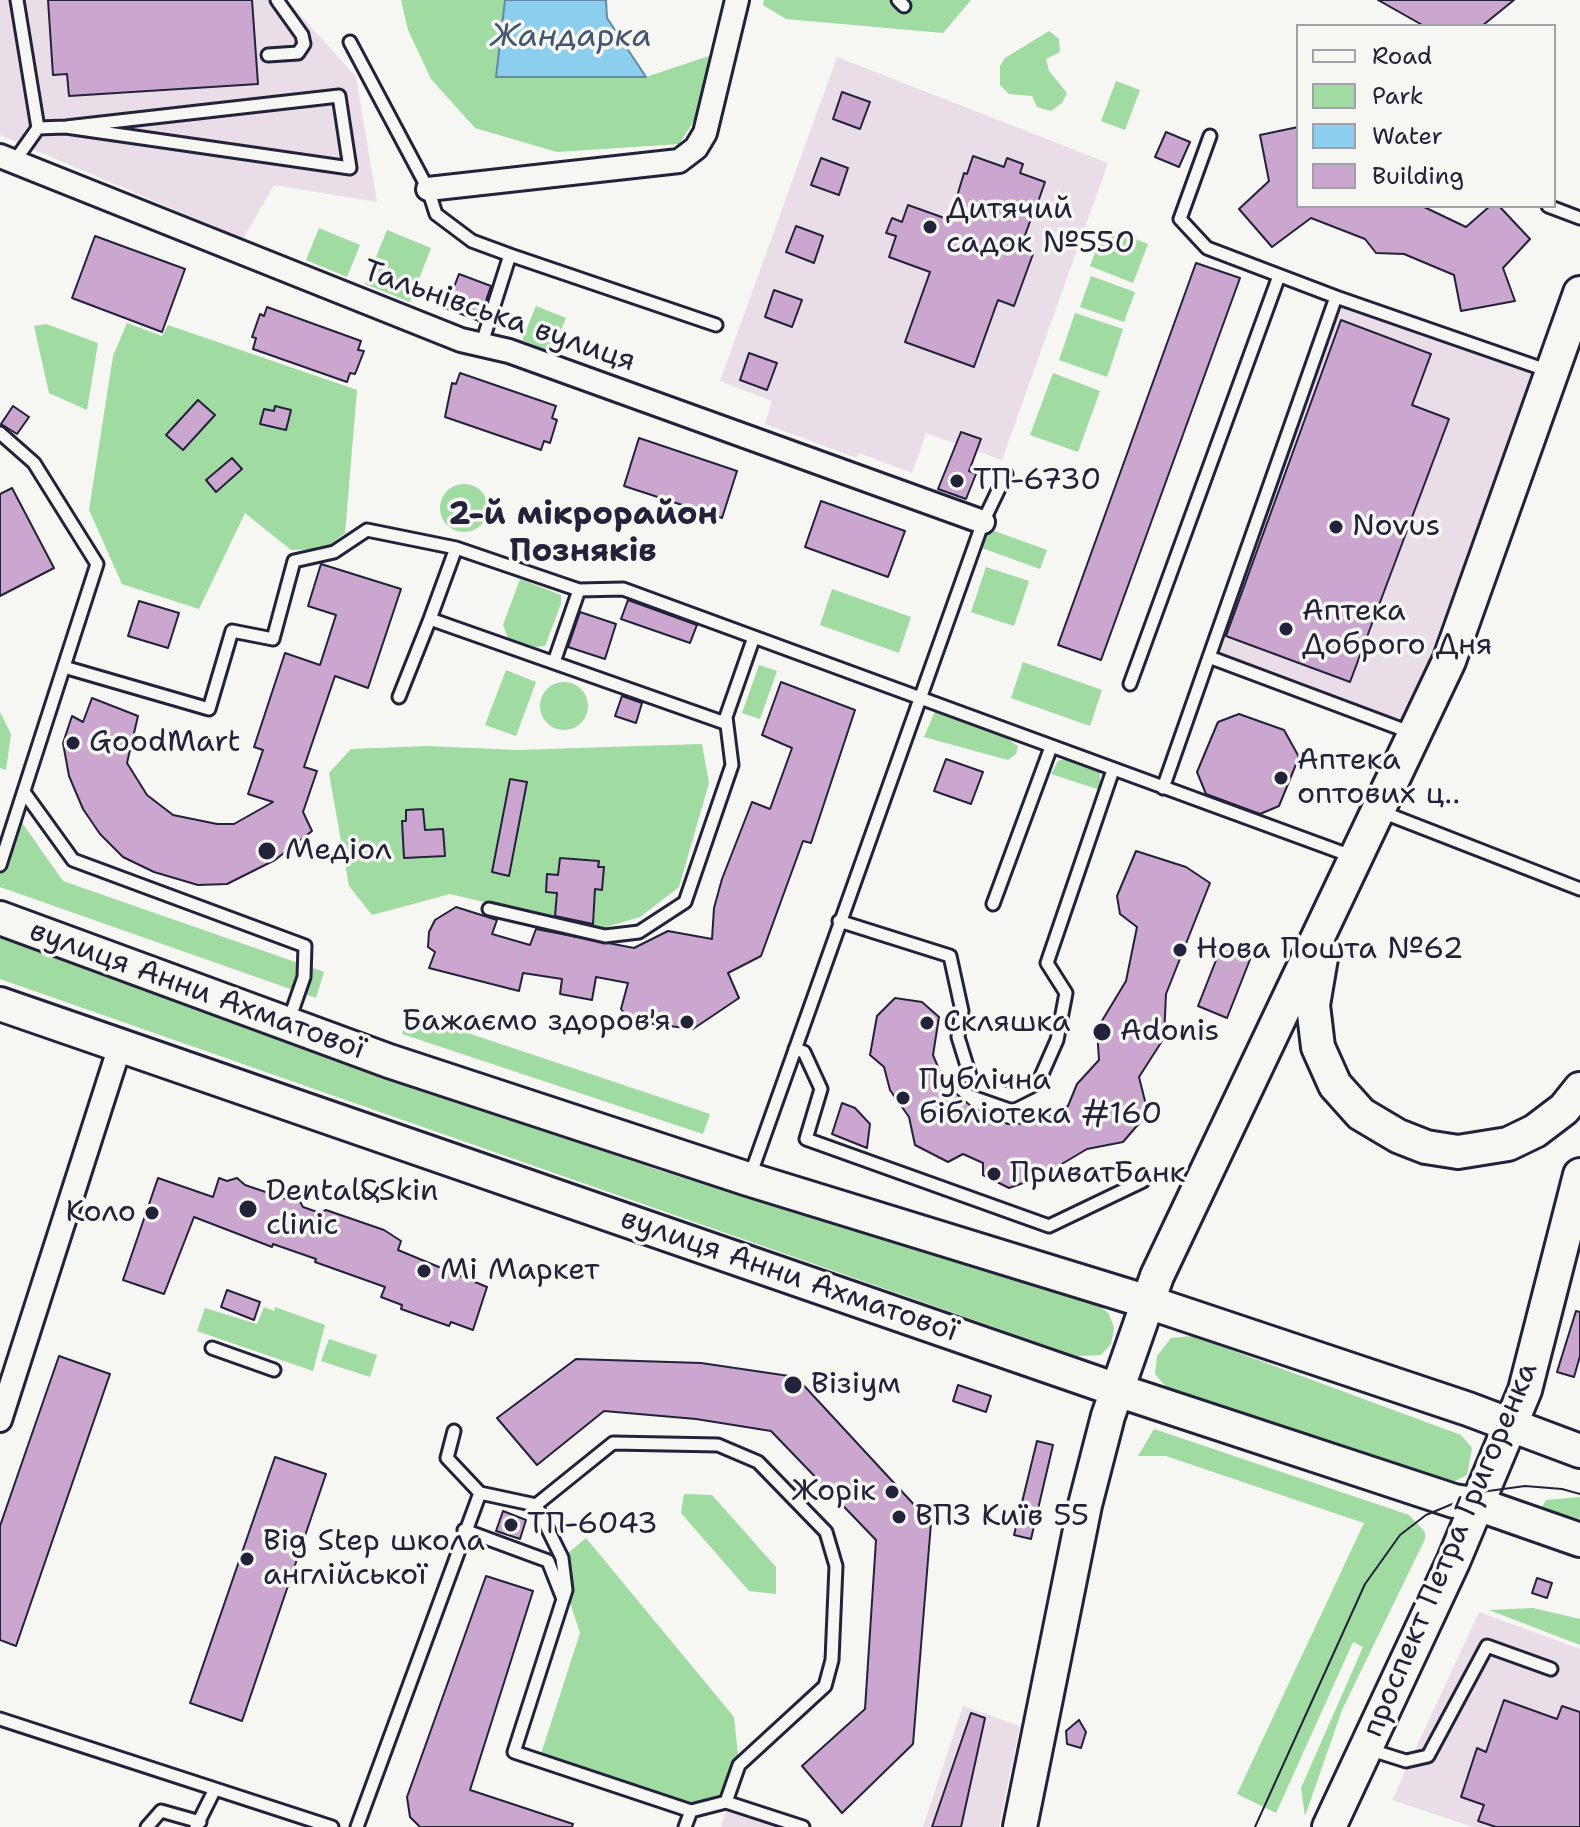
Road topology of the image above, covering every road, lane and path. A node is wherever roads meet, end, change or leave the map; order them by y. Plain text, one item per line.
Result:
1 (17, 0) edge
2 (277, 0) edge
3 (737, 0) edge
4 (350, 42) dead end
5 (268, 55) dead end
6 (66, 127) junction
7 (38, 128) junction
8 (1210, 136) dead end
9 (7, 159) edge
10 (428, 189) junction
11 (1553, 208) edge
12 (1580, 218) edge
13 (510, 255) junction
14 (1279, 276) junction
15 (1580, 293) edge
16 (1336, 297) junction
17 (716, 325) dead end
18 (482, 343) junction
19 (1550, 372) junction
20 (0, 433) edge
21 (1006, 474) dead end
22 (983, 522) junction
23 (456, 548) junction
24 (579, 590) junction
25 (430, 619) junction
26 (754, 637) junction
27 (1209, 657) junction
28 (554, 662) junction
29 (64, 667) junction
30 (1130, 684) dead end
31 (399, 697) dead end
32 (919, 699) junction
33 (725, 723) junction
34 (1416, 735) junction
35 (1051, 747) junction
36 (1113, 770) junction
37 (1163, 788) junction
38 (24, 792) junction
39 (1378, 810) junction
40 (1355, 857) junction
41 (0, 865) edge
42 (1580, 889) edge
43 (993, 904) dead end
44 (489, 909) dead end
45 (1328, 914) junction
46 (0, 918) edge
47 (839, 921) junction
48 (0, 1004) edge
49 (288, 1024) junction
50 (120, 1046) junction
51 (795, 1049) junction
52 (1580, 1089) edge
53 (1580, 1175) edge
54 (748, 1179) junction
55 (1143, 1181) dead end
56 (1148, 1302) junction
57 (212, 1348) dead end
58 (274, 1370) dead end
59 (1117, 1390) junction
60 (0, 1420) edge
61 (1507, 1426) junction
62 (454, 1431) dead end
63 (1580, 1451) edge
64 (480, 1493) junction
65 (1476, 1504) junction
66 (536, 1505) junction
67 (464, 1530) junction
68 (1580, 1540) edge
69 (563, 1600) junction
70 (1551, 1669) dead end
71 (0, 1719) edge
72 (1368, 1749) junction
73 (215, 1789) junction
74 (726, 1802) junction
75 (691, 1811) junction
76 (198, 1825) edge
77 (147, 1827) edge
78 (332, 1827) edge
79 (357, 1827) edge
80 (685, 1827) edge
81 (803, 1827) edge
82 (1020, 1827) edge
83 (1329, 1827) edge

1 - 7 lane
2 - 5 lane
3 - 10 street
4 - 10 lane
6 - 6 lane
6 - 7 lane
7 - 9 lane
8 - 14 lane
9 - 18 street, Тальнівська вулиця
10 - 13 lane
11 - 12 lane
13 - 17 lane
13 - 18 lane
14 - 16 lane
14 - 30 lane
15 - 19 main road
16 - 19 lane
16 - 27 lane
18 - 22 street, Тальнівська вулиця
19 - 34 main road
20 - 29 lane
21 - 22 lane
22 - 32 lane
23 - 24 lane
23 - 25 lane
23 - 29 lane
24 - 26 lane
24 - 28 lane
25 - 28 lane
25 - 31 lane
26 - 32 lane
26 - 33 lane
27 - 34 lane
27 - 37 lane
28 - 33 lane
29 - 38 lane
32 - 35 lane
32 - 47 lane
33 - 44 lane
34 - 39 main road
35 - 36 lane
35 - 43 lane
36 - 37 lane
36 - 47 lane
37 - 40 lane
38 - 41 lane
38 - 49 lane
39 - 40 main road
39 - 42 lane
40 - 45 main road
45 - 52 main road
45 - 56 main road
46 - 49 main road, вулиця Анни Ахматової
47 - 51 lane
48 - 50 main road, вулиця Анни Ахматової
49 - 54 main road, вулиця Анни Ахматової
50 - 59 main road, вулиця Анни Ахматової
50 - 60 street
51 - 54 lane
51 - 55 lane
53 - 61 main road, проспект Петра Григоренка
54 - 56 main road, вулиця Анни Ахматової
56 - 59 main road
56 - 61 main road, вулиця Анни Ахматової
57 - 58 lane
59 - 65 main road, вулиця Анни Ахматової
59 - 82 main road
61 - 63 main road, вулиця Анни Ахматової
61 - 65 main road, проспект Петра Григоренка
62 - 64 lane
64 - 66 lane
64 - 67 lane
65 - 68 main road, вулиця Анни Ахматової
65 - 72 main road, проспект Петра Григоренка
66 - 69 lane
66 - 74 lane
67 - 69 lane
67 - 79 lane
69 - 75 lane
70 - 72 lane
71 - 73 lane
72 - 83 main road, проспект Петра Григоренка
73 - 76 lane
73 - 78 lane
74 - 75 lane
74 - 81 lane
75 - 80 lane
76 - 77 lane

